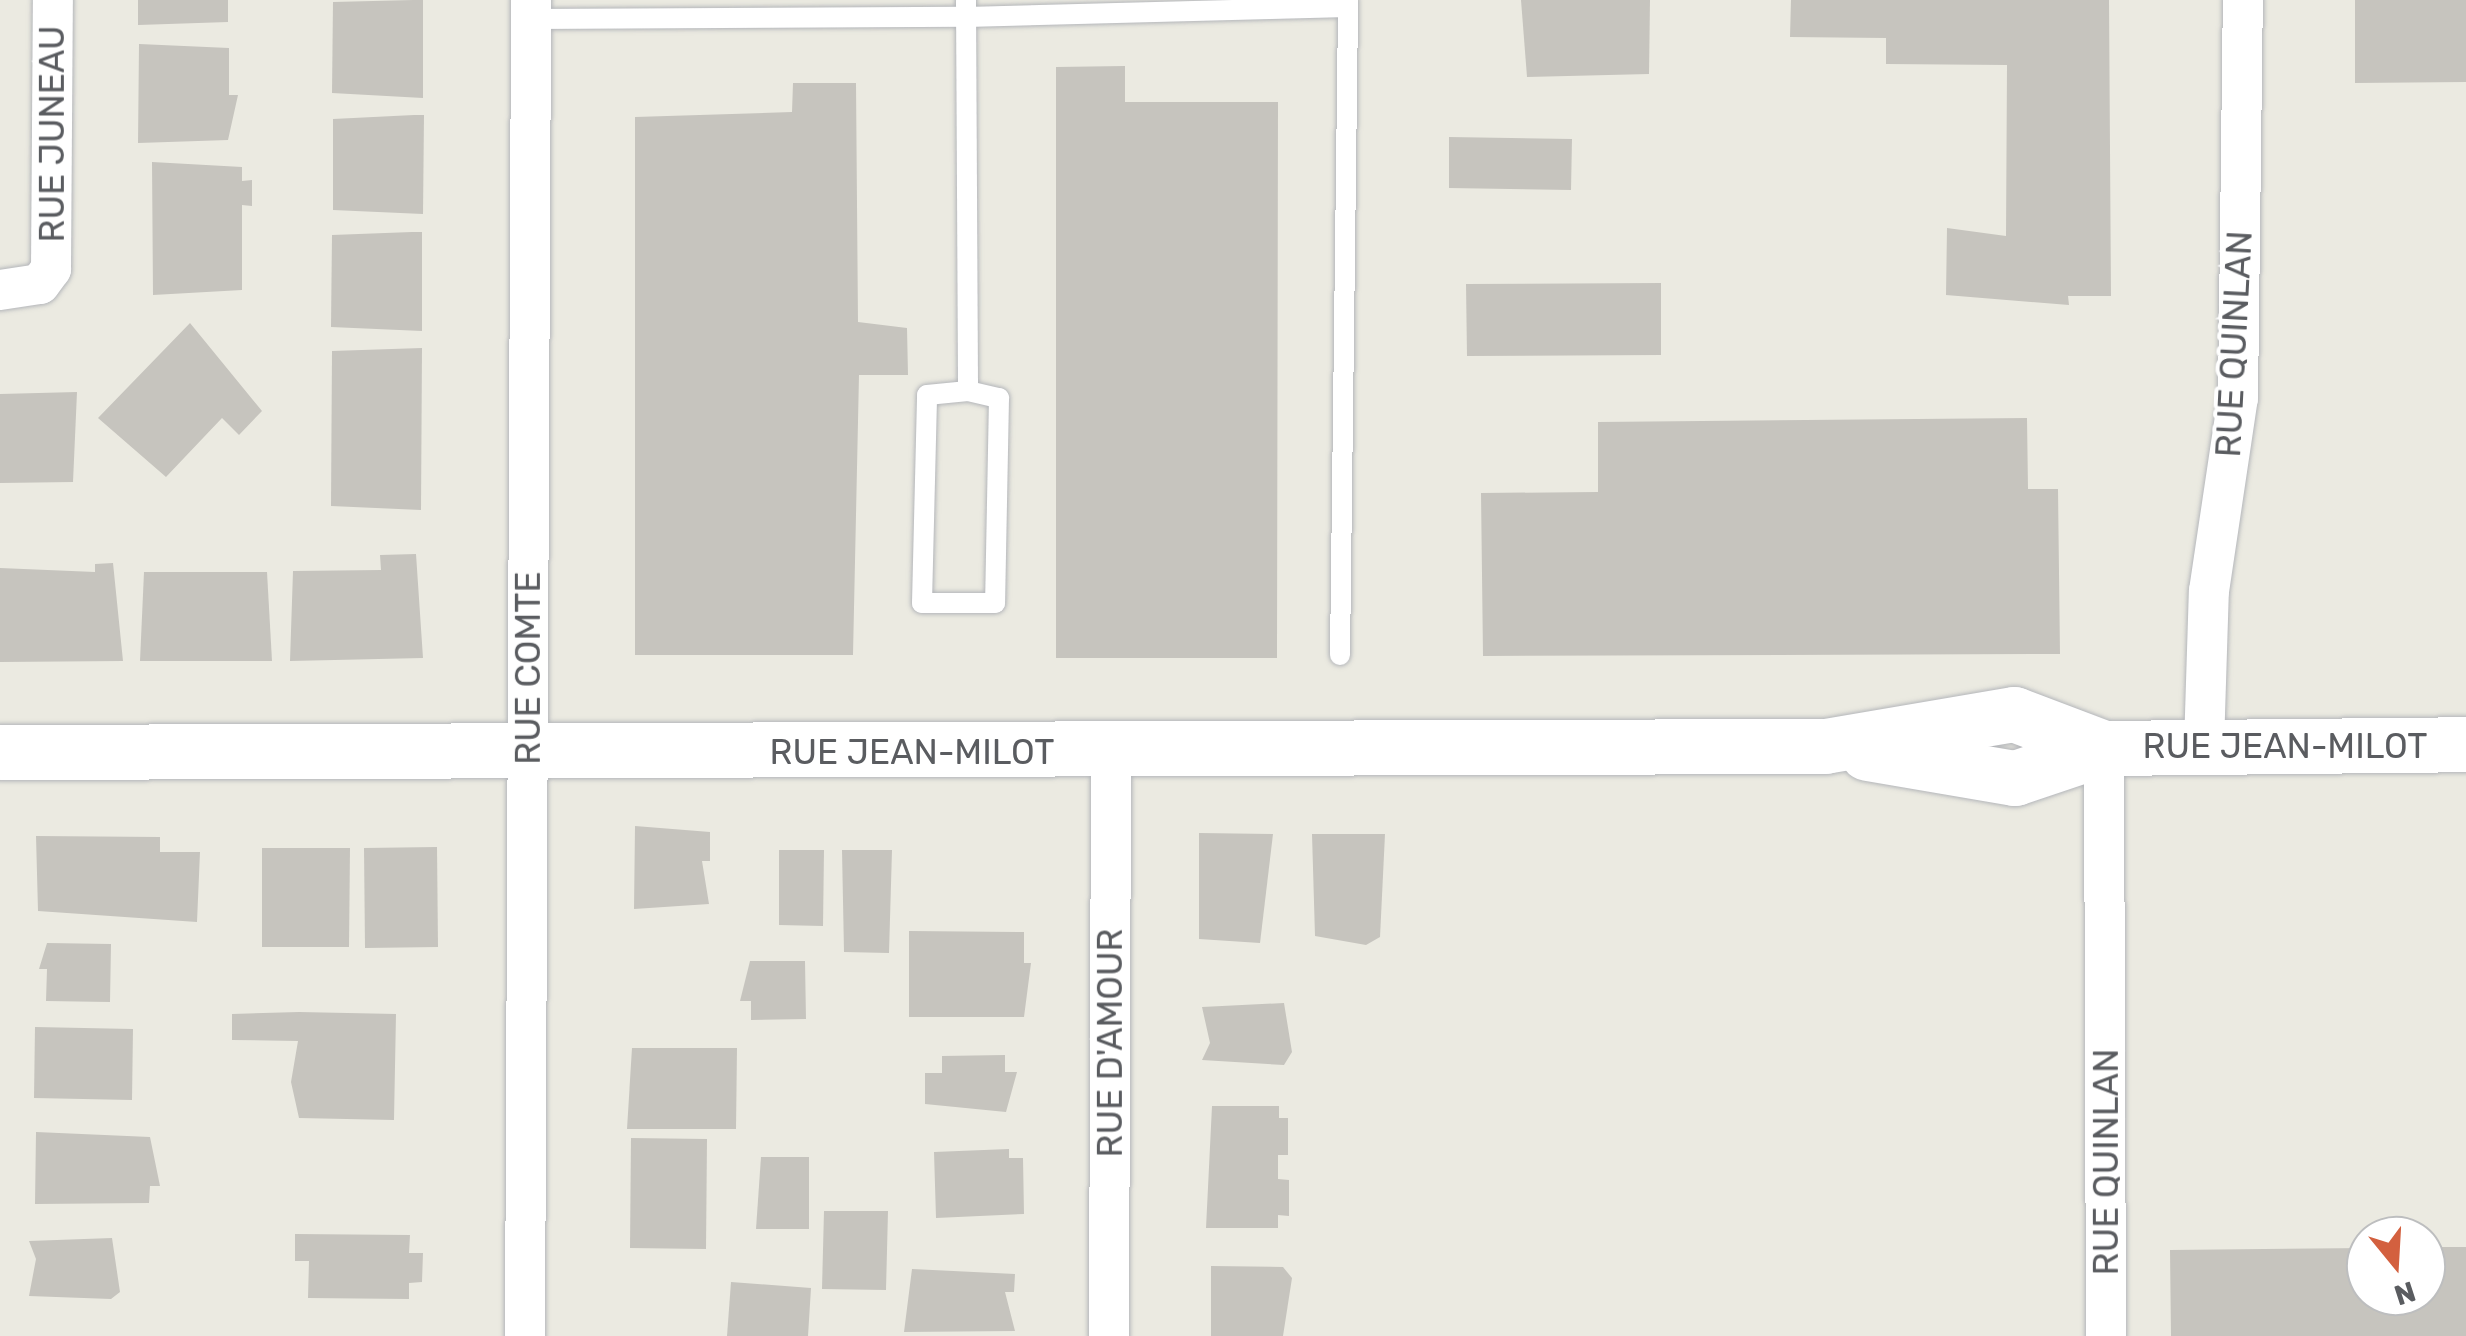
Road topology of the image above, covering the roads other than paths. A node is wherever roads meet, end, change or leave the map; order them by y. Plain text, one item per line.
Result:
1 (53, 0) edge
2 (2242, 0) edge
3 (1348, 4) edge
4 (966, 8) edge
5 (531, 10) edge
6 (0, 290) edge
7 (968, 391) junction
8 (1340, 655) dead end
9 (2466, 744) edge
10 (2204, 746) junction
11 (2104, 748) junction
12 (1111, 750) junction
13 (0, 752) edge
14 (528, 752) junction
15 (526, 1336) edge
16 (1109, 1336) edge
17 (2106, 1336) edge

1 - 6 street, RUE JUNEAU
2 - 10 street, RUE QUINLAN
3 - 4 lane
3 - 8 lane
4 - 5 lane
4 - 7 lane
5 - 14 street, RUE COMTE
7 - 7 lane
9 - 10 street, RUE JEAN-MILOT
10 - 11 street, RUE JEAN-MILOT
11 - 12 street, RUE JEAN-MILOT
11 - 17 street, RUE QUINLAN
12 - 14 street, RUE JEAN-MILOT
12 - 16 street, RUE D'AMOUR
13 - 14 street, RUE JEAN-MILOT
14 - 15 street, RUE COMTE

